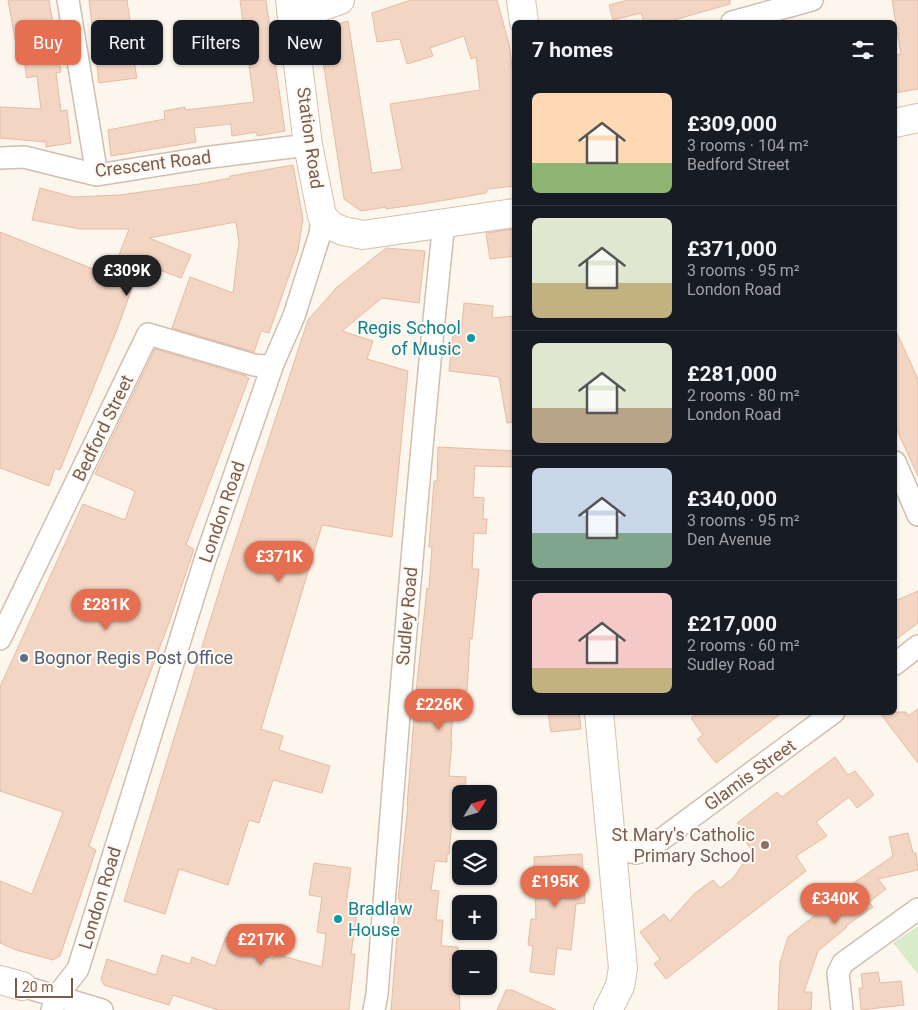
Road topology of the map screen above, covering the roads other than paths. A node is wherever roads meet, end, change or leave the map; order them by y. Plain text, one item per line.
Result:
1 (68, 0) edge
2 (340, 0) edge
3 (521, 0) edge
4 (812, 0) edge
5 (291, 5) edge
6 (524, 20) edge
7 (739, 20) edge
8 (918, 118) edge
9 (897, 123) edge
10 (308, 145) junction
11 (0, 158) edge
12 (97, 175) junction
13 (512, 213) edge
14 (322, 216) junction
15 (444, 222) junction
16 (273, 364) junction
17 (897, 467) edge
18 (918, 515) edge
19 (0, 639) edge
20 (918, 646) edge
21 (897, 662) edge
22 (599, 715) edge
23 (826, 715) edge
24 (806, 722) edge
25 (612, 848) junction
26 (918, 908) edge
27 (11, 983) edge
28 (54, 1003) edge
29 (102, 1010) edge
30 (374, 1010) edge
31 (608, 1010) edge
32 (842, 1010) edge

1 - 12 street
2 - 5 street
3 - 6 street
4 - 7 street
5 - 10 street, Station Road
8 - 9 street
10 - 12 street, Crescent Road
10 - 14 street, Station Road
11 - 12 street, Crescent Road
13 - 15 street
14 - 15 street
14 - 16 street, London Road
15 - 30 street, Sudley Road
16 - 19 street, Bedford Street
16 - 28 street, London Road
17 - 18 street
20 - 21 street
22 - 25 street
23 - 24 street, Glamis Street
24 - 25 street, Glamis Street
25 - 31 street
26 - 32 street
27 - 28 street
28 - 29 street

